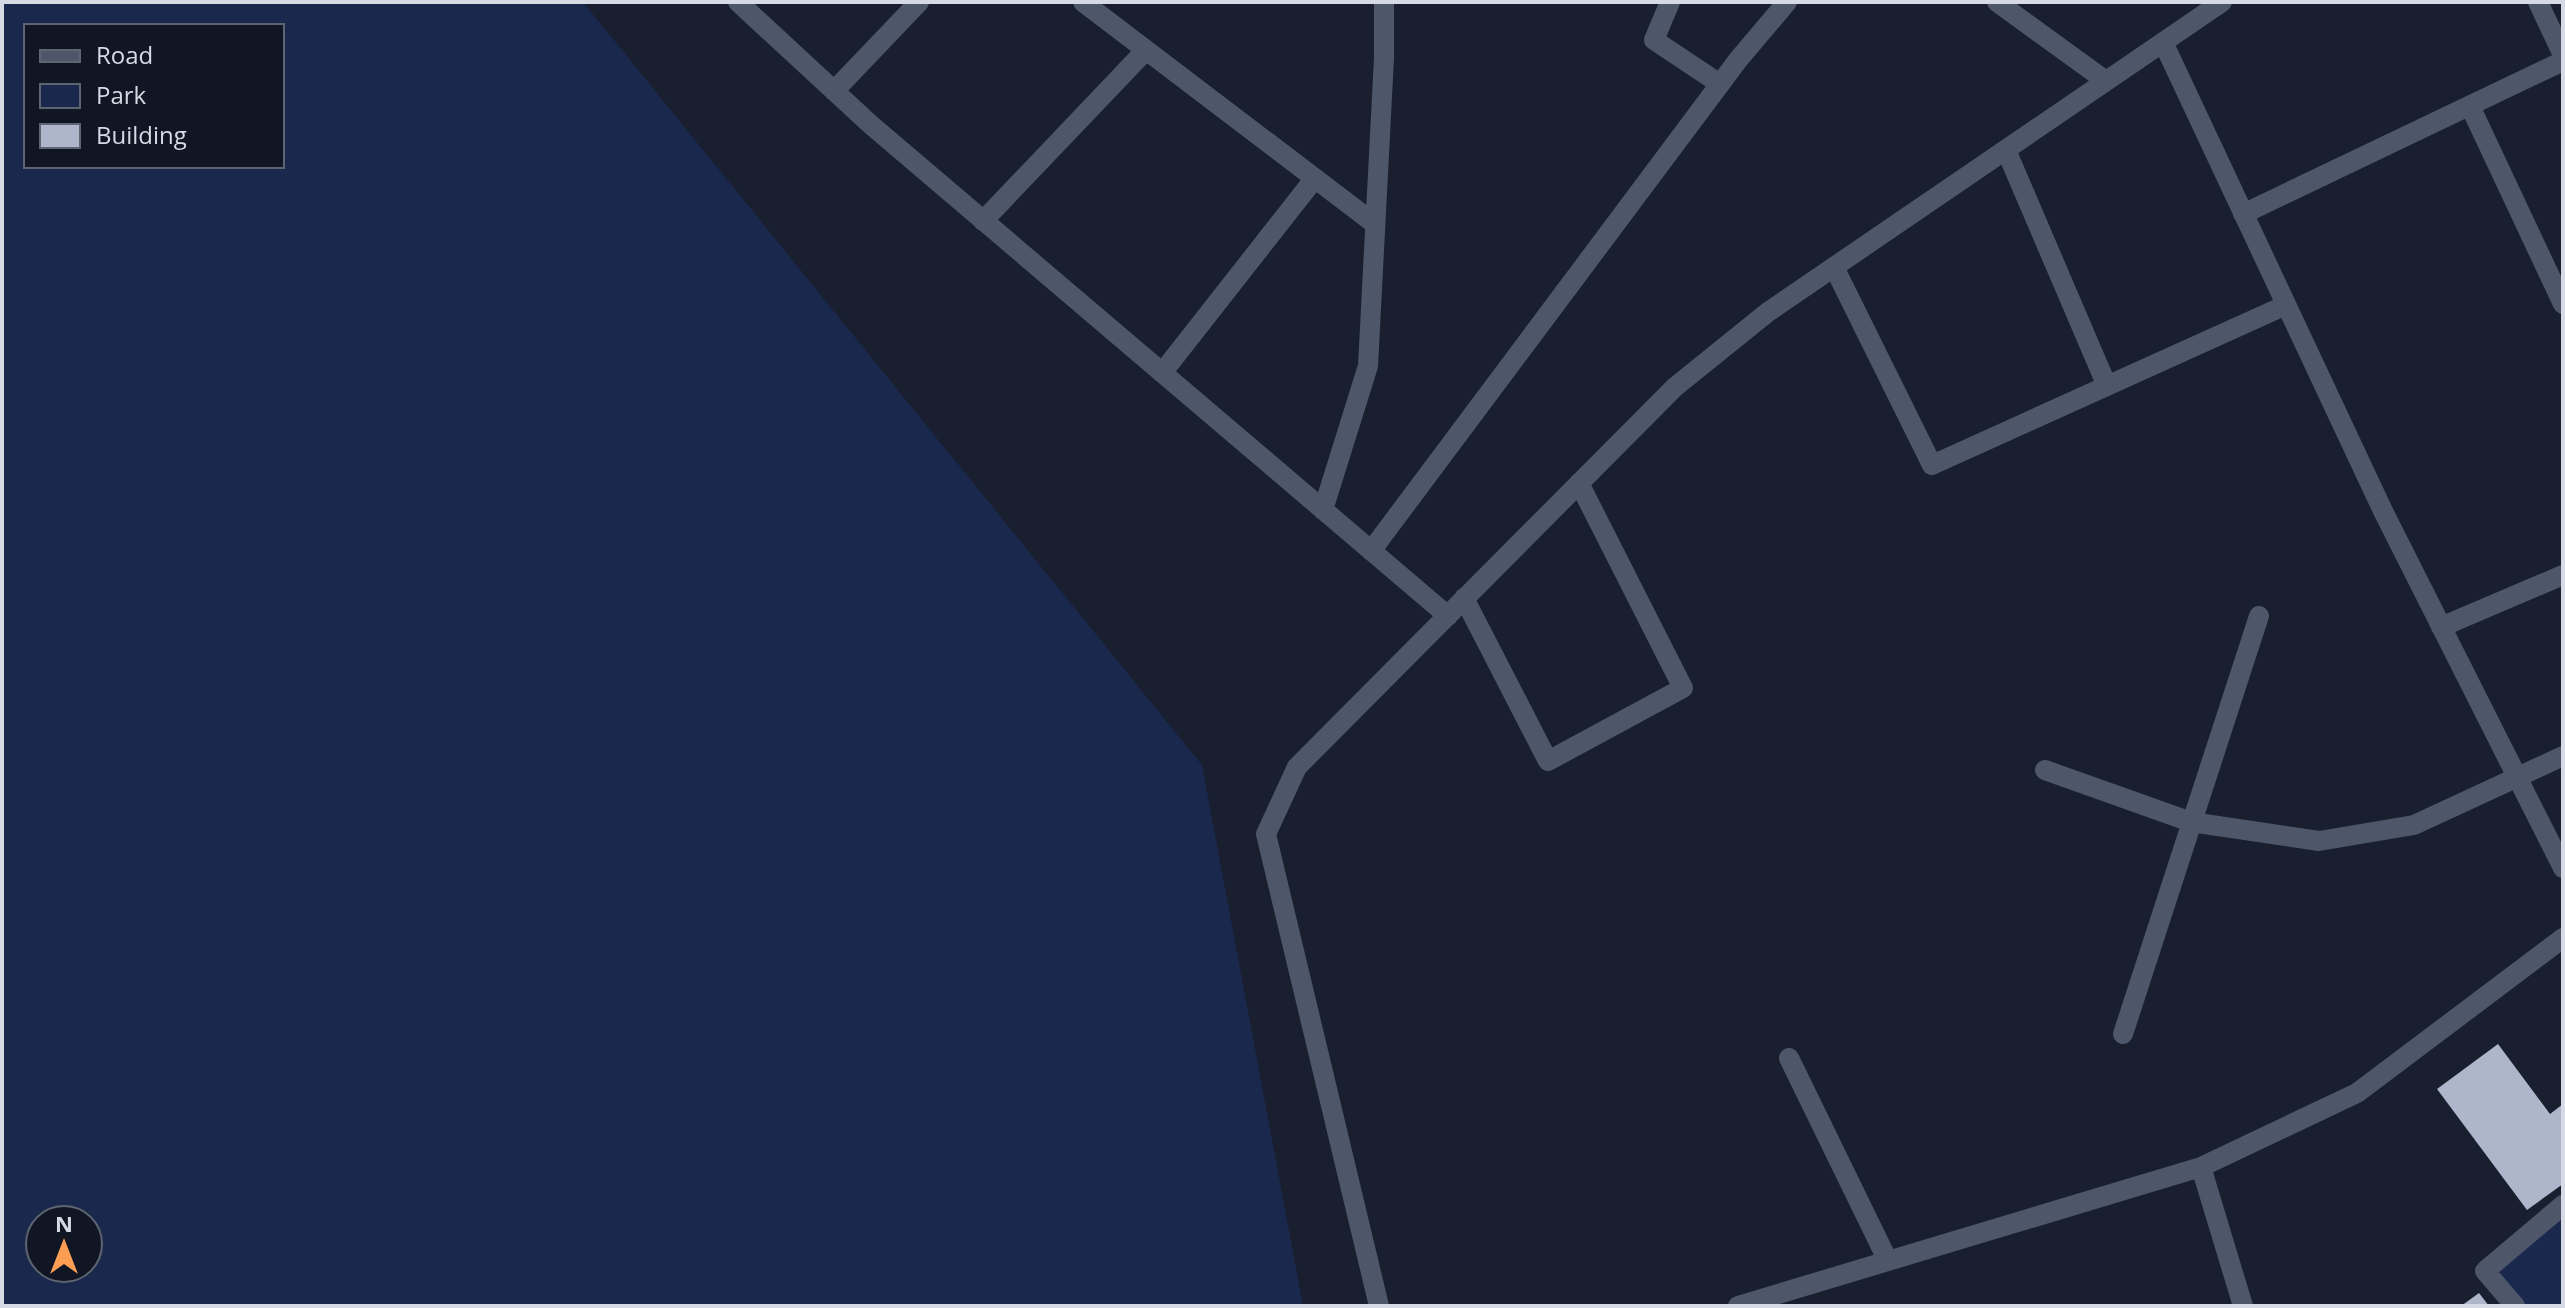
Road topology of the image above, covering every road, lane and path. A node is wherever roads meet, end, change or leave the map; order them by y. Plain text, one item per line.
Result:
1 (738, 2) edge
2 (919, 2) edge
3 (1083, 2) edge
4 (1384, 2) edge
5 (1670, 2) edge
6 (1787, 2) edge
7 (1997, 2) edge
8 (2222, 2) edge
9 (2538, 2) edge
10 (2556, 25) edge
11 (2163, 42) junction
12 (1146, 50) junction
13 (2563, 55) edge
14 (2563, 61) edge
15 (2106, 81) junction
16 (1720, 84) junction
17 (834, 91) junction
18 (2470, 106) junction
19 (2006, 150) junction
20 (1315, 178) junction
21 (2243, 214) junction
22 (983, 221) junction
23 (1375, 224) junction
24 (1834, 267) junction
25 (2563, 304) edge
26 (2286, 305) junction
27 (1162, 373) junction
28 (2107, 386) junction
29 (1579, 483) junction
30 (1323, 510) junction
31 (1371, 551) junction
32 (2563, 575) edge
33 (1464, 598) junction
34 (1448, 616) junction
35 (2259, 616) dead end
36 (2441, 627) junction
37 (2563, 756) edge
38 (2045, 770) dead end
39 (2517, 778) junction
40 (2191, 822) junction
41 (2563, 868) edge
42 (2563, 938) edge
43 (2123, 1034) dead end
44 (1789, 1058) dead end
45 (2201, 1167) junction
46 (2563, 1205) edge
47 (1888, 1261) junction
48 (1379, 1306) edge
49 (1738, 1306) edge
50 (2243, 1306) edge
51 (2515, 1306) edge

1 - 17 street
2 - 17 street
3 - 12 street
4 - 23 street
5 - 16 street
6 - 16 street
7 - 15 street
8 - 11 street
9 - 10 street
10 - 13 street
11 - 15 street
11 - 21 street
12 - 20 street
12 - 22 street
14 - 18 street
15 - 19 street
16 - 31 street
17 - 22 street
18 - 21 street
18 - 25 street
19 - 24 street
19 - 28 street
20 - 23 street
20 - 27 street
21 - 26 street
22 - 27 street
23 - 30 street
24 - 28 street
24 - 29 street
26 - 28 street
26 - 36 street
27 - 30 street
29 - 33 street
29 - 33 street
30 - 31 street
31 - 34 street
32 - 36 street
33 - 34 street
34 - 48 street
35 - 40 street
36 - 39 street
37 - 39 street
38 - 40 street
39 - 40 street
39 - 41 street
40 - 43 street
42 - 45 street
44 - 47 street
45 - 47 street
45 - 50 street
46 - 51 street
47 - 49 street

